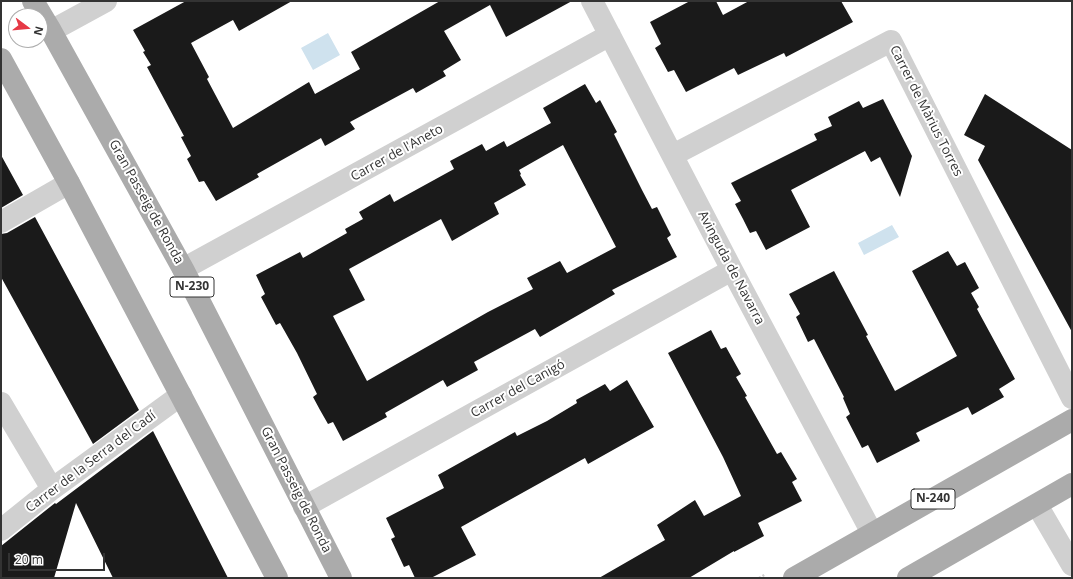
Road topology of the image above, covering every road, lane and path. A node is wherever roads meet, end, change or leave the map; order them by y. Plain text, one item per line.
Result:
1 (33, 1) edge
2 (106, 1) edge
3 (592, 1) edge
4 (51, 31) junction
5 (610, 35) junction
6 (1, 59) edge
7 (673, 155) junction
8 (69, 183) junction
9 (1, 222) edge
10 (183, 269) junction
11 (732, 270) junction
12 (181, 395) junction
13 (1072, 398) edge
14 (1, 403) edge
15 (1072, 420) edge
16 (1072, 484) edge
17 (52, 489) junction
18 (1037, 505) junction
19 (304, 507) junction
20 (1, 530) edge
21 (872, 533) junction
22 (1072, 565) edge
23 (277, 578) edge
24 (341, 578) edge
25 (794, 578) edge
26 (908, 578) edge

1 - 4 main road, Gran Passeig de Ronda / N-230
2 - 4 street
3 - 5 street, Avinguda de Navarra
4 - 10 main road, Gran Passeig de Ronda / N-230
5 - 7 street, Avinguda de Navarra
5 - 10 street, Carrer de l'Aneto
6 - 8 main road
7 - 11 street, Avinguda de Navarra
7 - 13 street, Carrer de Màrius Torres
8 - 9 street
8 - 12 main road
10 - 19 main road, Gran Passeig de Ronda / N-230
11 - 19 street, Carrer del Canigó
11 - 21 street, Avinguda de Navarra
12 - 17 street, Carrer de la Serra del Cadí
12 - 23 main road
14 - 17 street
15 - 21 main road, N-240
16 - 18 main road
17 - 20 street, Carrer de la Serra del Cadí
18 - 22 street
18 - 26 main road
19 - 24 main road, Gran Passeig de Ronda / N-230
21 - 25 main road, N-240

